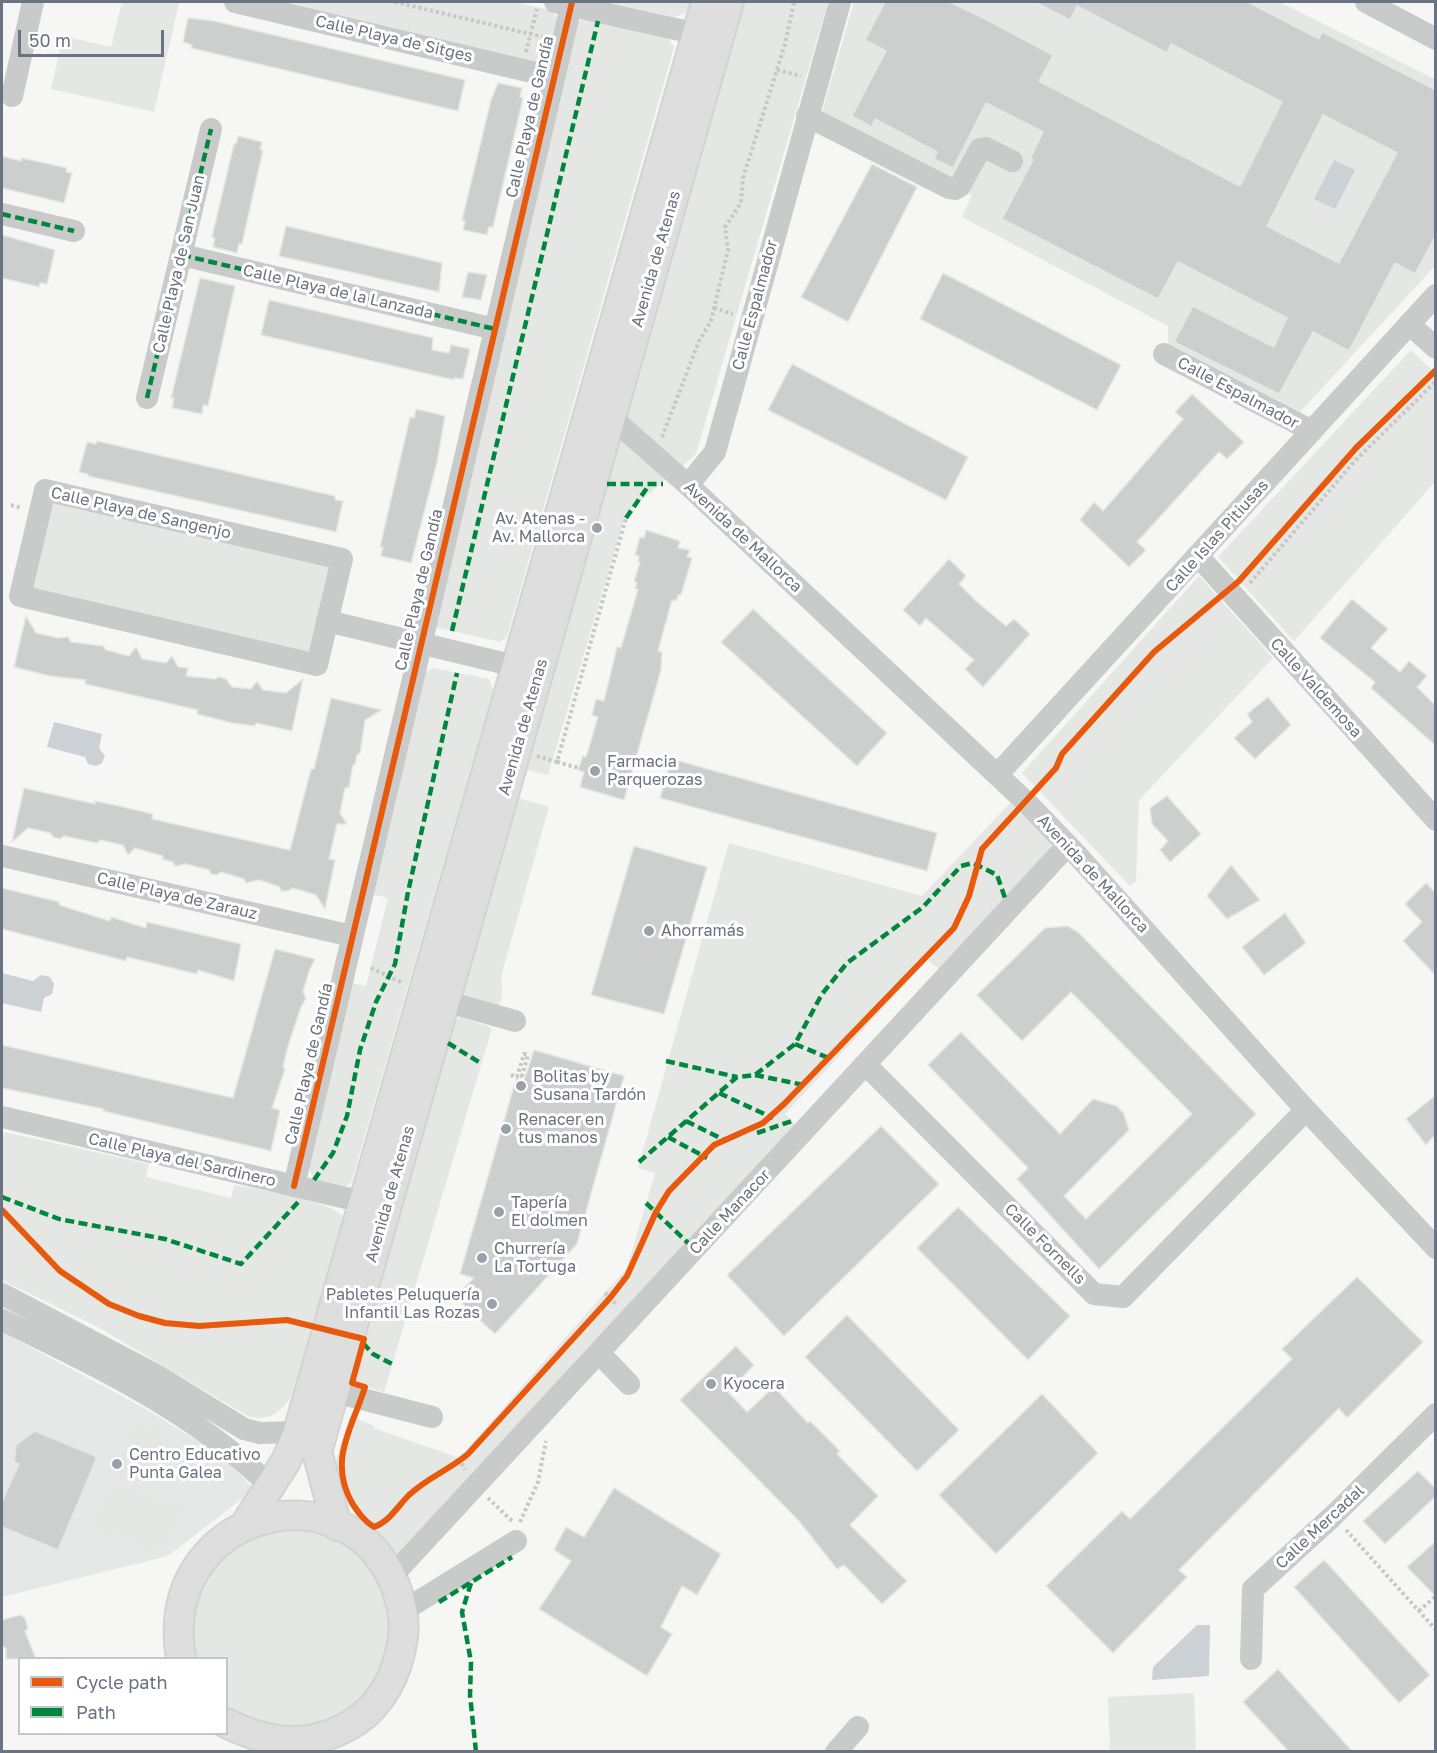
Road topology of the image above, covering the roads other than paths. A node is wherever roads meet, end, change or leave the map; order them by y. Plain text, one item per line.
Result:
1 (33, 2) edge
2 (235, 2) edge
3 (706, 2) edge
4 (729, 2) edge
5 (840, 2) edge
6 (1369, 2) edge
7 (559, 4) edge
8 (707, 37) junction
9 (1436, 39) edge
10 (553, 77) junction
11 (12, 96) dead end
12 (807, 117) junction
13 (211, 129) dead end
14 (1012, 161) dead end
15 (2, 214) edge
16 (74, 231) dead end
17 (182, 255) junction
18 (1436, 295) edge
19 (1409, 324) junction
20 (495, 329) junction
21 (1436, 348) edge
22 (1164, 354) dead end
23 (147, 398) dead end
24 (600, 415) junction
25 (1312, 431) junction
26 (688, 485) junction
27 (1198, 556) junction
28 (327, 621) junction
29 (420, 643) junction
30 (528, 669) junction
31 (998, 776) junction
32 (1436, 820) edge
33 (1068, 845) junction
34 (2, 856) edge
35 (352, 936) junction
36 (425, 994) junction
37 (515, 1021) dead end
38 (866, 1065) junction
39 (1306, 1110) junction
40 (2, 1117) edge
41 (294, 1186) junction
42 (363, 1202) junction
43 (1436, 1248) edge
44 (2, 1294) edge
45 (2, 1320) edge
46 (598, 1353) junction
47 (629, 1384) dead end
48 (335, 1392) junction
49 (1436, 1414) edge
50 (432, 1417) dead end
51 (307, 1442) junction
52 (271, 1487) junction
53 (245, 1525) junction
54 (337, 1526) junction
55 (516, 1541) dead end
56 (392, 1577) junction
57 (403, 1611) junction
58 (181, 1657) edge
59 (1251, 1659) dead end
60 (228, 1724) edge
61 (858, 1727) dead end
62 (339, 1741) edge
63 (277, 1747) edge
64 (836, 1752) edge

1 - 11 street
2 - 10 street, Calle Playa de Sitges
3 - 8 main road, Avenida de Atenas
4 - 8 main road, Avenida de Atenas
5 - 12 street, Calle Espalmador
6 - 9 street
7 - 8 street
7 - 10 street, Calle Playa de Gandía
8 - 24 main road, Avenida de Atenas
10 - 20 street, Calle Playa de Gandía
12 - 14 street
12 - 26 street, Calle Espalmador
13 - 17 street, Calle Playa de San Juan
15 - 16 street
17 - 20 street, Calle Playa de la Lanzada
17 - 23 street, Calle Playa de San Juan
18 - 19 street, Calle Islas Pitiusas
19 - 21 street
19 - 25 street, Calle Islas Pitiusas
20 - 29 street, Calle Playa de Gandía
22 - 25 street, Calle Espalmador
24 - 26 street, Avenida de Mallorca
24 - 30 main road, Avenida de Atenas
25 - 27 street, Calle Islas Pitiusas
26 - 31 street, Avenida de Mallorca
27 - 31 street, Calle Islas Pitiusas
27 - 32 street, Calle Valdemosa
28 - 28 street, Calle Playa de Sangenjo
28 - 29 street
29 - 30 street
29 - 35 street, Calle Playa de Gandía
30 - 36 main road, Avenida de Atenas
31 - 33 street, Avenida de Mallorca
33 - 38 street, Calle Manacor
33 - 39 street, Avenida de Mallorca
34 - 35 street, Calle Playa de Zarauz
35 - 41 street, Calle Playa de Gandía
36 - 37 street
36 - 42 main road, Avenida de Atenas
36 - 48 main road, Avenida de Atenas
38 - 39 street, Calle Fornells
38 - 46 street, Calle Manacor
39 - 43 street, Avenida de Mallorca
40 - 41 street, Calle Playa del Sardinero
41 - 42 street, Calle Playa del Sardinero
42 - 51 main road, Avenida de Atenas
44 - 51 street
45 - 52 street
46 - 47 street
46 - 56 street, Calle Manacor
48 - 50 street
48 - 51 main road, Avenida de Atenas
49 - 59 street, Calle Mercadal
51 - 52 main road, Avenida de Atenas
51 - 54 main road
52 - 53 main road, Avenida de Atenas
53 - 54 main road
53 - 58 main road
54 - 56 main road
55 - 57 street
56 - 57 main road
57 - 62 main road
60 - 63 main road
61 - 64 street
62 - 63 main road

